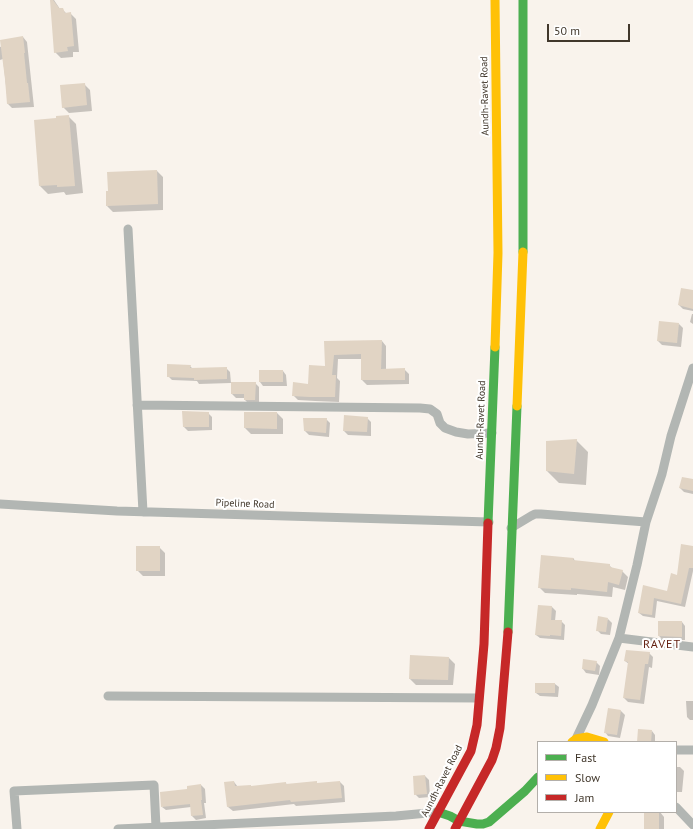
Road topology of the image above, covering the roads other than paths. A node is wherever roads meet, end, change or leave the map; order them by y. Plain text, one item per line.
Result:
1 (495, 0) edge
2 (523, 0) edge
3 (128, 229) dead end
4 (693, 368) edge
5 (137, 405) junction
6 (492, 433) junction
7 (0, 504) edge
8 (143, 512) junction
9 (488, 522) junction
10 (646, 522) junction
11 (512, 528) junction
12 (618, 638) junction
13 (693, 647) edge
14 (108, 696) dead end
15 (479, 698) junction
16 (574, 741) edge
17 (601, 741) edge
18 (677, 750) edge
19 (693, 750) edge
20 (537, 778) edge
21 (677, 808) edge
22 (438, 812) junction
23 (608, 813) edge
24 (457, 825) edge
25 (693, 825) edge
26 (156, 827) junction
27 (17, 829) edge
28 (118, 829) edge
29 (430, 829) edge
30 (600, 829) edge

1 - 6 main road, Aundh-Ravet Road
2 - 11 main road
3 - 5 street
4 - 10 street
5 - 6 street
5 - 8 street
6 - 9 main road, Aundh-Ravet Road
7 - 8 street, Pipeline Road
8 - 9 street, Pipeline Road
9 - 15 main road, Aundh-Ravet Road
10 - 11 street
10 - 12 street
11 - 24 main road
12 - 13 street
12 - 16 street
14 - 15 street
15 - 22 main road, Aundh-Ravet Road
16 - 17 main road
18 - 19 street
20 - 24 main road
21 - 25 street
22 - 24 main road
22 - 26 street
22 - 29 main road, Aundh-Ravet Road
23 - 30 main road
26 - 27 street
26 - 28 street

